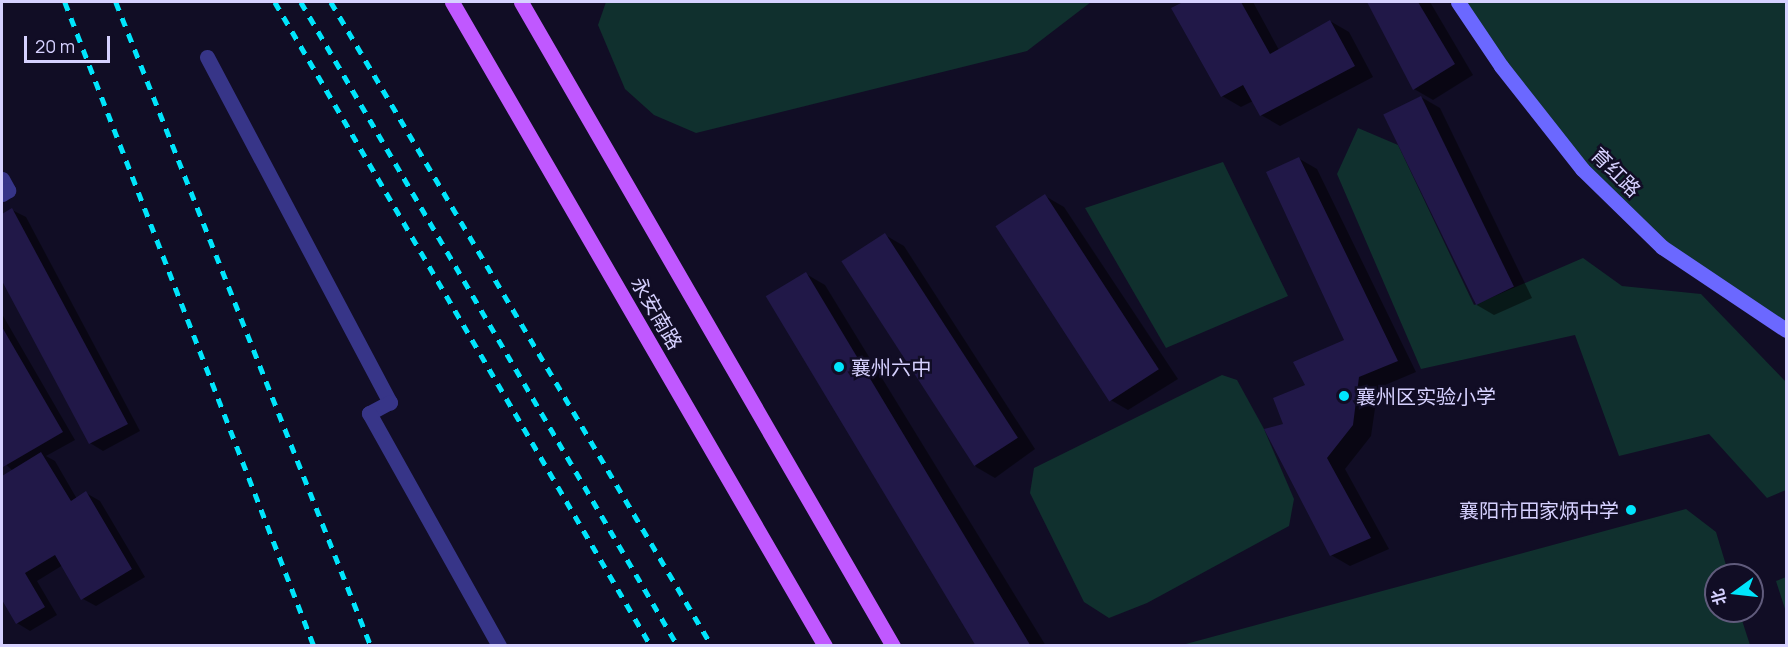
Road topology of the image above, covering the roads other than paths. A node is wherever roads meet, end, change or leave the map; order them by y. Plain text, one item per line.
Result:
1 (452, 2) edge
2 (520, 2) edge
3 (1458, 2) edge
4 (207, 57) dead end
5 (2, 179) edge
6 (2, 194) edge
7 (1786, 330) edge
8 (499, 645) edge
9 (825, 645) edge
10 (893, 645) edge

1 - 9 main road, 永安南路
2 - 10 main road, 永安南路
3 - 7 street, 育红路
4 - 8 street
5 - 6 street

